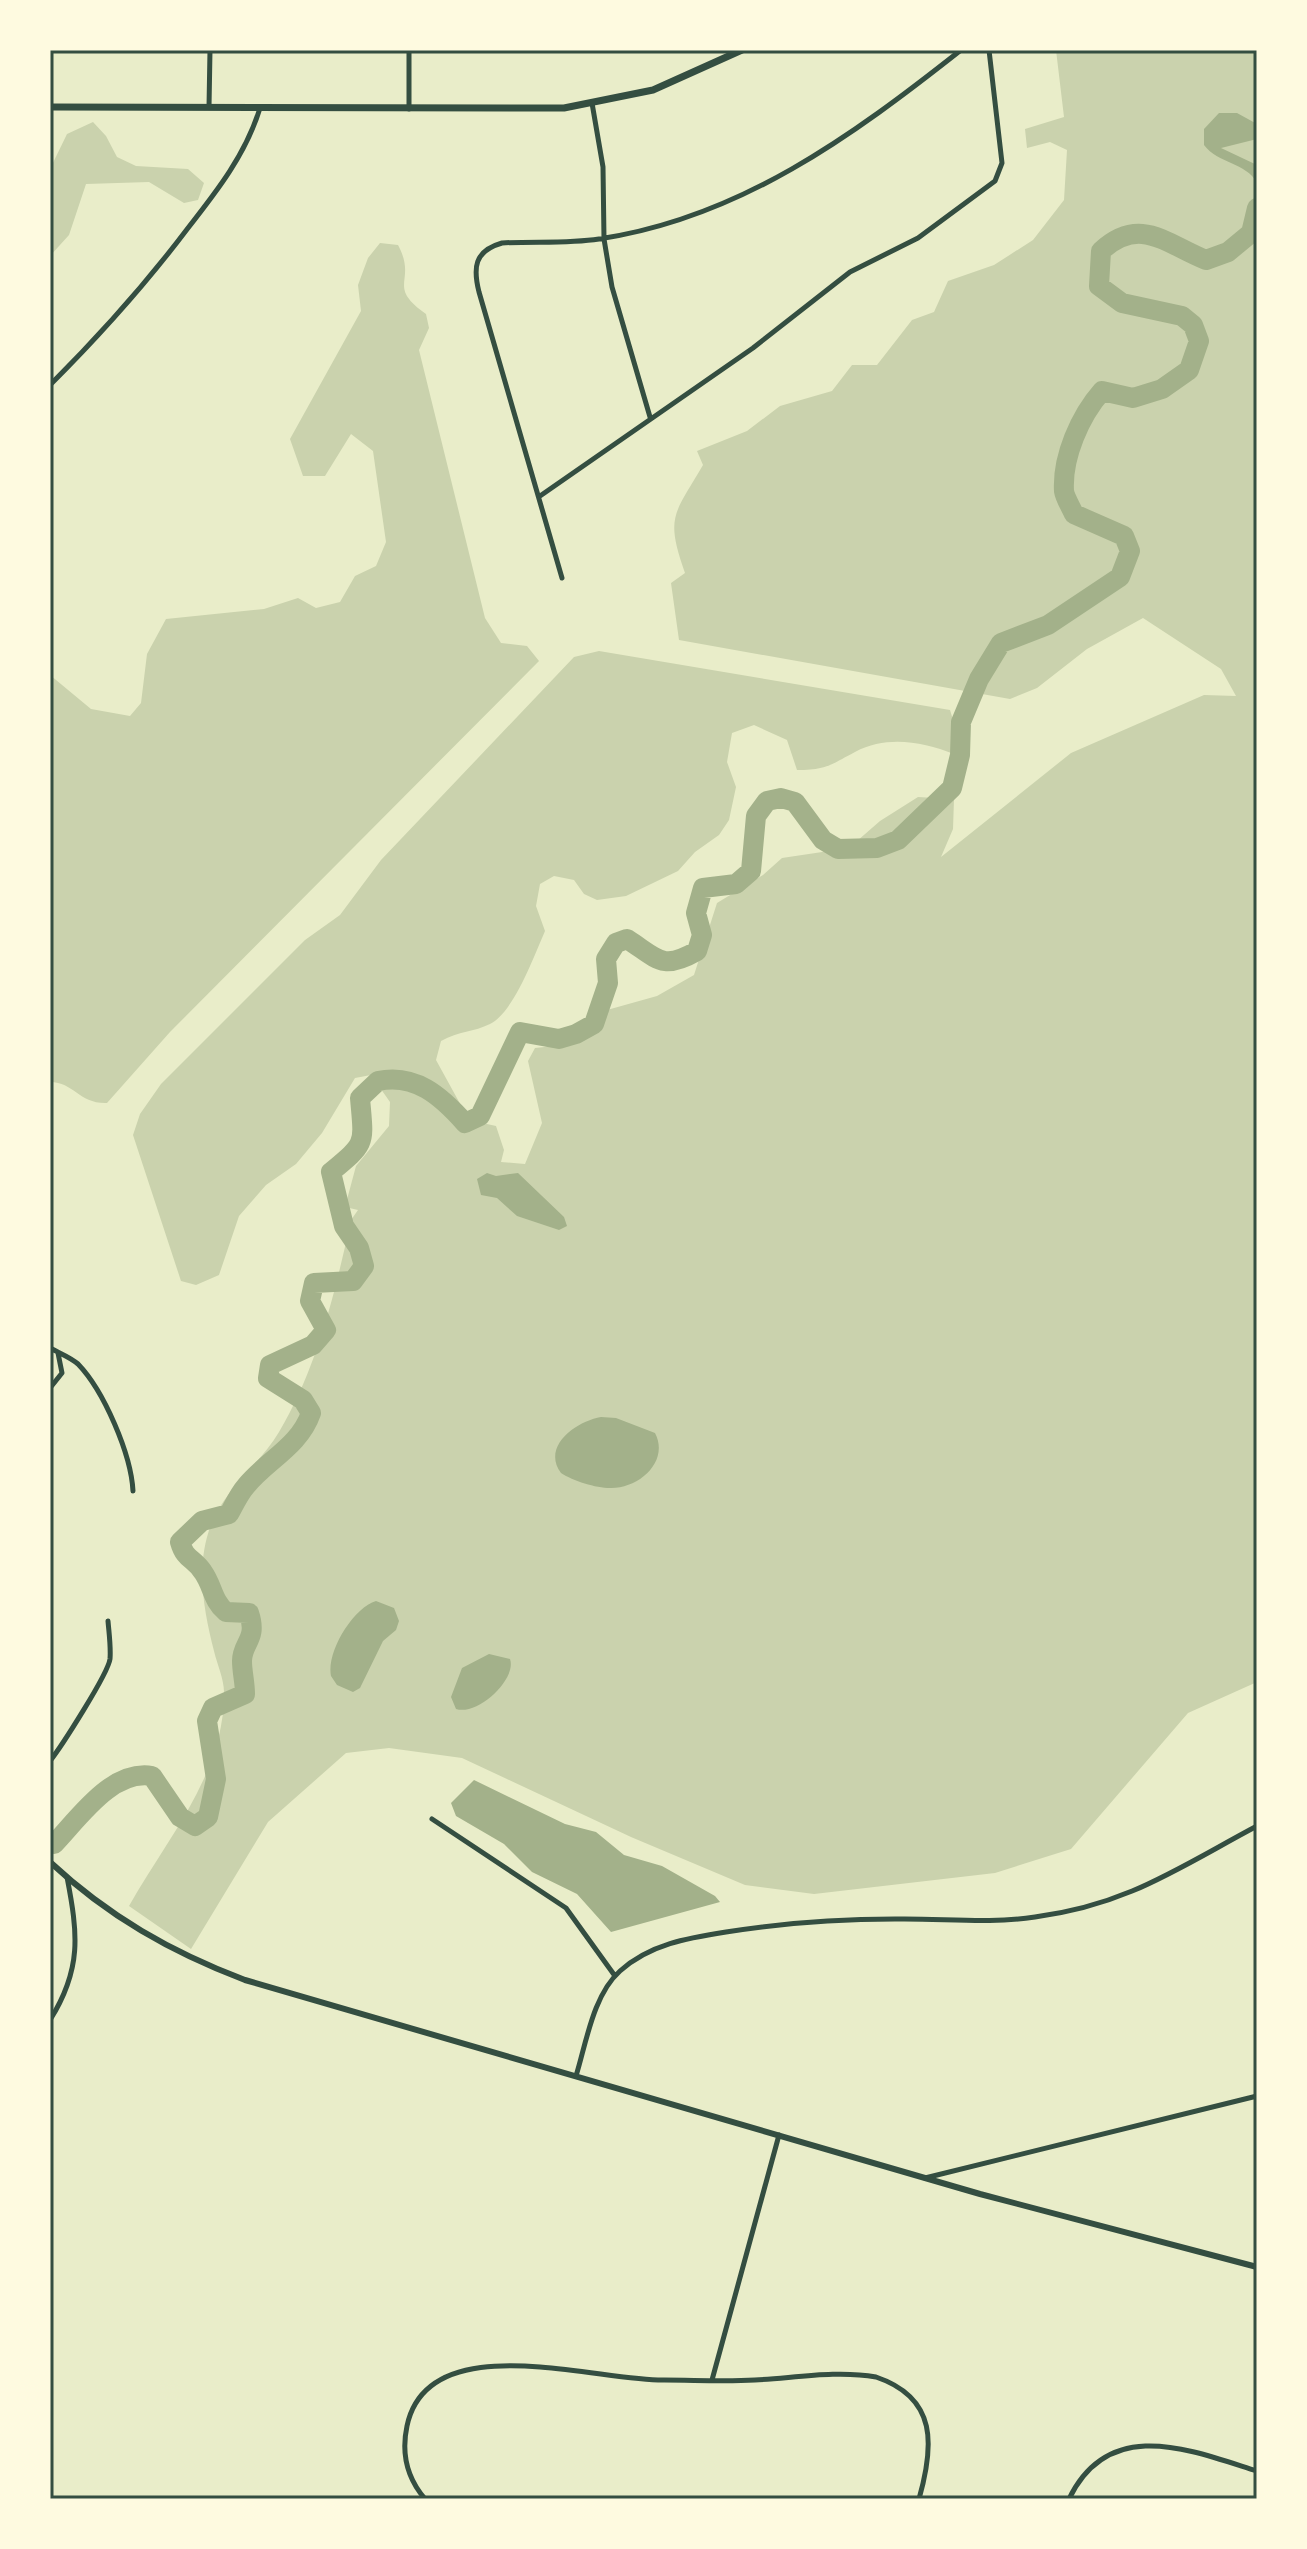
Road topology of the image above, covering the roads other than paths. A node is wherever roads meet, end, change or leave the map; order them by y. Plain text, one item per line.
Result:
1 (210, 50) edge
2 (409, 50) edge
3 (742, 50) edge
4 (961, 50) edge
5 (989, 50) edge
6 (592, 103) junction
7 (50, 107) edge
8 (209, 107) junction
9 (260, 108) junction
10 (409, 109) junction
11 (604, 239) junction
12 (50, 385) edge
13 (650, 417) junction
14 (540, 496) junction
15 (562, 578) dead end
16 (50, 1348) edge
17 (58, 1352) junction
18 (50, 1388) edge
19 (133, 1491) dead end
20 (108, 1621) dead end
21 (50, 1761) edge
22 (432, 1819) dead end
23 (1257, 1826) edge
24 (50, 1862) edge
25 (67, 1877) junction
26 (615, 1976) junction
27 (50, 2020) edge
28 (576, 2076) junction
29 (1257, 2096) edge
30 (779, 2135) junction
31 (924, 2178) junction
32 (1257, 2267) edge
33 (712, 2380) junction
34 (1257, 2471) edge
35 (425, 2499) edge
36 (919, 2499) edge
37 (1069, 2499) edge

1 - 8 street
2 - 10 street
3 - 6 main road
4 - 11 street
5 - 13 street
6 - 10 main road
6 - 11 street
7 - 8 main road
8 - 9 main road
9 - 10 main road
9 - 12 street
11 - 13 street
11 - 14 street
13 - 14 street
14 - 15 street
16 - 17 street
17 - 18 street
17 - 19 street
20 - 21 street
22 - 26 street
23 - 26 street
24 - 25 street
25 - 27 street
25 - 28 street
26 - 28 street
28 - 30 street
29 - 31 street
30 - 31 street
30 - 33 street
31 - 32 street
33 - 35 street
33 - 36 street
34 - 37 street

